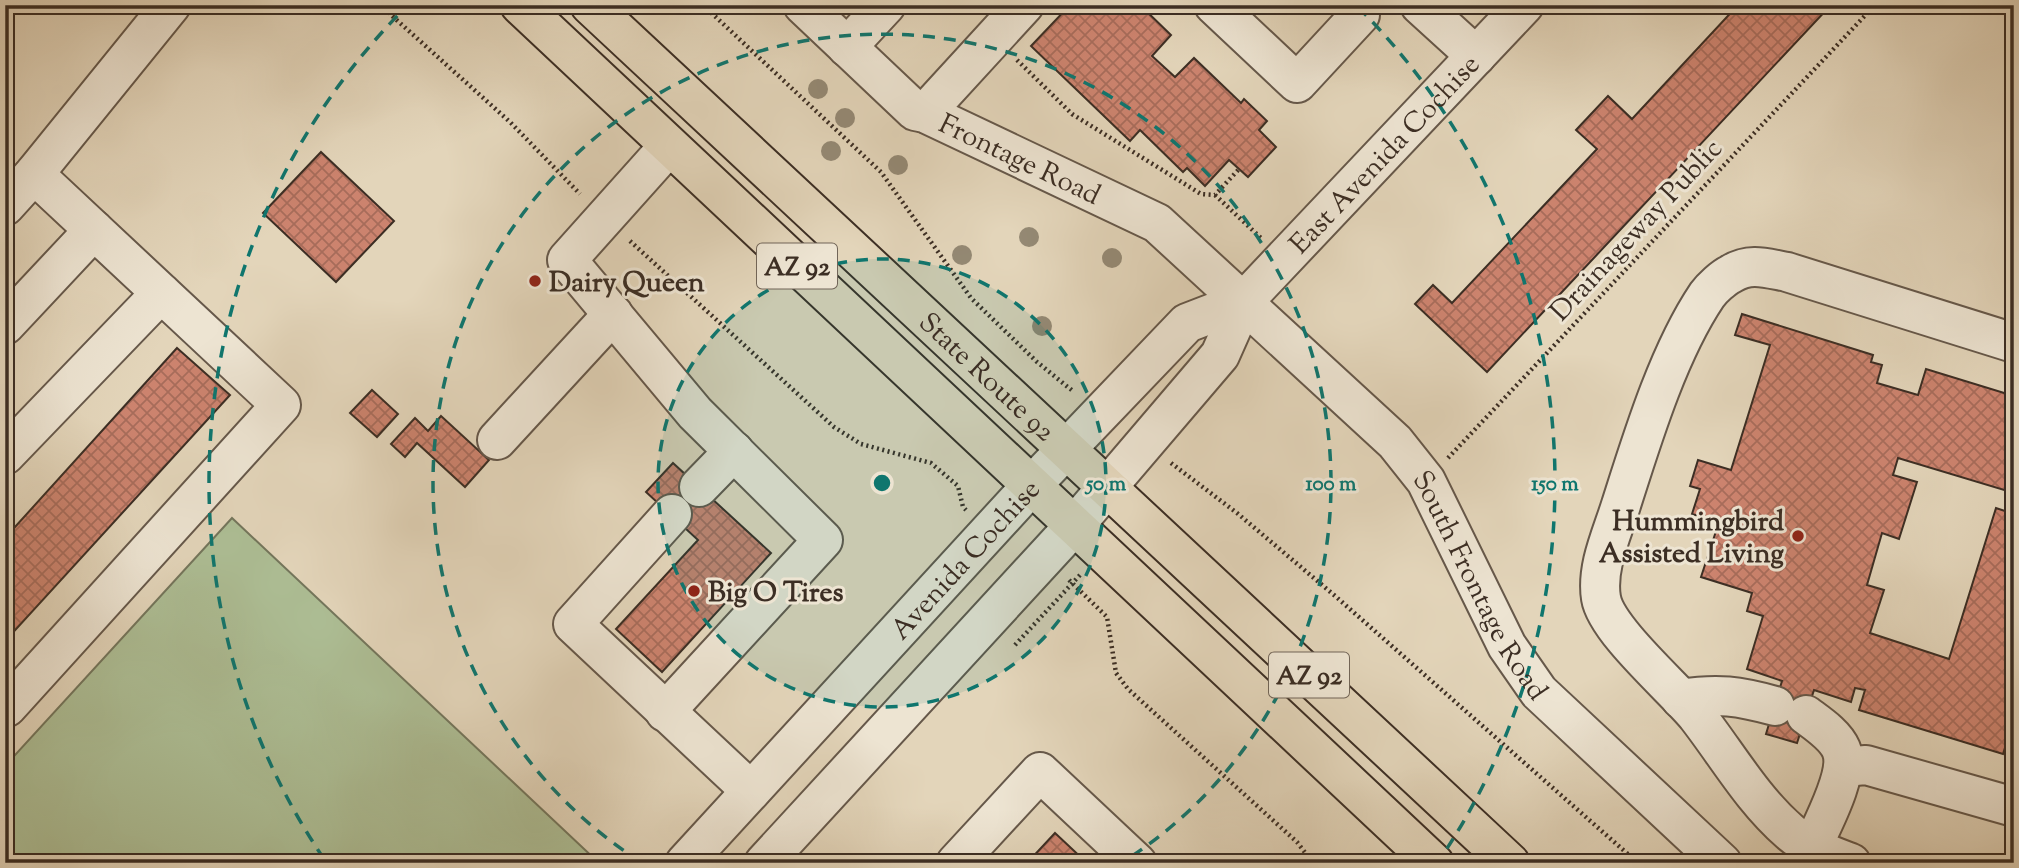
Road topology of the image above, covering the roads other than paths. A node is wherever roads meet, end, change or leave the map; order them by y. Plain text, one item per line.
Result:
1 (171, 5) edge
2 (520, 5) edge
3 (590, 5) edge
4 (803, 5) edge
5 (886, 5) edge
6 (1024, 5) edge
7 (1214, 5) edge
8 (1420, 5) edge
9 (1524, 5) edge
10 (1360, 9) edge
11 (848, 47) junction
12 (1476, 57) junction
13 (925, 113) junction
14 (669, 146) junction
15 (34, 174) junction
16 (5, 206) edge
17 (94, 230) junction
18 (161, 293) junction
19 (1244, 301) junction
20 (613, 314) junction
21 (5, 325) edge
22 (2014, 343) edge
23 (497, 440) dead end
24 (1066, 448) junction
25 (734, 451) junction
26 (5, 455) edge
27 (1031, 486) junction
28 (699, 487) dead end
29 (1107, 487) junction
30 (672, 514) dead end
31 (1074, 526) junction
32 (1681, 699) junction
33 (7, 707) dead end
34 (665, 712) junction
35 (1844, 766) junction
36 (751, 791) junction
37 (2014, 807) edge
38 (1812, 847) junction
39 (685, 863) edge
40 (764, 863) edge
41 (956, 863) edge
42 (1137, 863) edge
43 (1433, 863) edge
44 (1510, 863) edge
45 (1722, 863) edge
46 (1851, 863) edge

1 - 15 street
2 - 14 main road, State Route 92 / AZ 92
3 - 24 main road, State Route 92 / AZ 92
4 - 11 street, Frontage Road
5 - 11 street
6 - 13 street
7 - 10 street
8 - 12 street
9 - 12 street, East Avenida Cochise
11 - 13 street, Frontage Road
12 - 19 street, East Avenida Cochise
13 - 19 street, Frontage Road
14 - 20 street
14 - 27 main road, State Route 92 / AZ 92
15 - 16 street
15 - 17 street
17 - 18 street
17 - 21 street
18 - 26 street
18 - 33 street
19 - 24 street, Avenida Cochise
19 - 29 street, Avenida Cochise
19 - 45 street, South Frontage Road
20 - 23 street
20 - 25 street
22 - 32 street
24 - 27 street, Avenida Cochise
24 - 29 main road, State Route 92 / AZ 92
25 - 28 street
25 - 34 street
27 - 31 main road, State Route 92 / AZ 92
27 - 36 street, Avenida Cochise
29 - 31 street, Avenida Cochise
29 - 44 main road, State Route 92 / AZ 92
30 - 34 street
31 - 40 street, Avenida Cochise
31 - 43 main road, State Route 92 / AZ 92
32 - 35 street
32 - 38 street
34 - 36 street
35 - 37 street
35 - 38 street
36 - 39 street, Avenida Cochise
38 - 46 street
41 - 42 street

